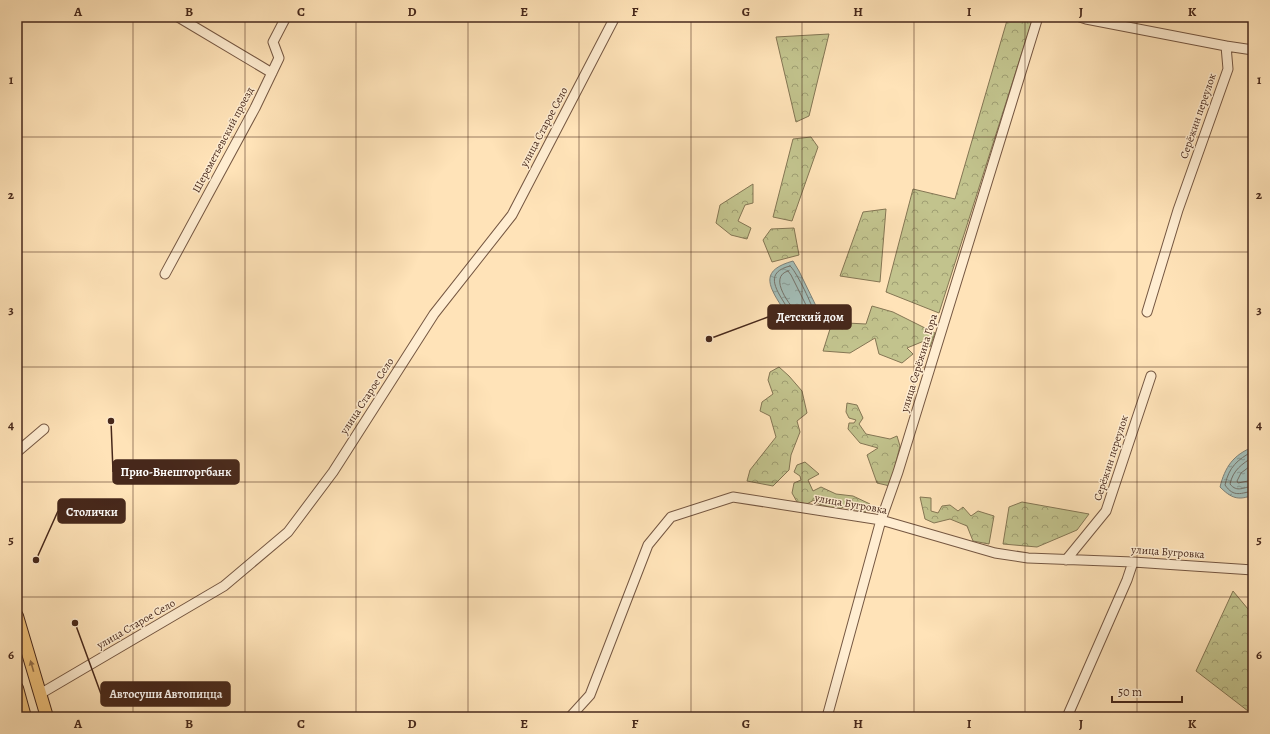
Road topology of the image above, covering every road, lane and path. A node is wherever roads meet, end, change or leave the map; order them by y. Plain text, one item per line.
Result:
1 (178, 17) edge
2 (286, 17) edge
3 (615, 17) edge
4 (1038, 17) edge
5 (1080, 17) edge
6 (1226, 46) junction
7 (1253, 50) edge
8 (272, 73) junction
9 (165, 274) dead end
10 (1147, 312) dead end
11 (1151, 376) dead end
12 (44, 429) dead end
13 (17, 452) edge
14 (882, 520) junction
15 (1066, 560) junction
16 (1133, 562) junction
17 (1253, 570) edge
18 (17, 616) edge
19 (17, 688) edge
20 (40, 694) junction
21 (22, 714) edge
22 (47, 717) edge
23 (570, 717) edge
24 (827, 717) edge
25 (1067, 717) edge

1 - 8 street
2 - 8 street, Шереметьевский проезд
3 - 20 street, улица Старое Село
4 - 14 street, улица Серёжина Гора
5 - 6 street
6 - 7 street
6 - 10 street, Серёжин переулок
8 - 9 street, Шереметьевский проезд
11 - 15 street, Серёжин переулок
12 - 13 street
14 - 15 street, улица Бугровка
14 - 23 street, улица Бугровка
14 - 24 street, улица Серёжина Гора
15 - 16 street, улица Бугровка
16 - 17 street, улица Бугровка
16 - 25 street
20 -> 18 main road
19 - 21 main road
20 - 22 main road

